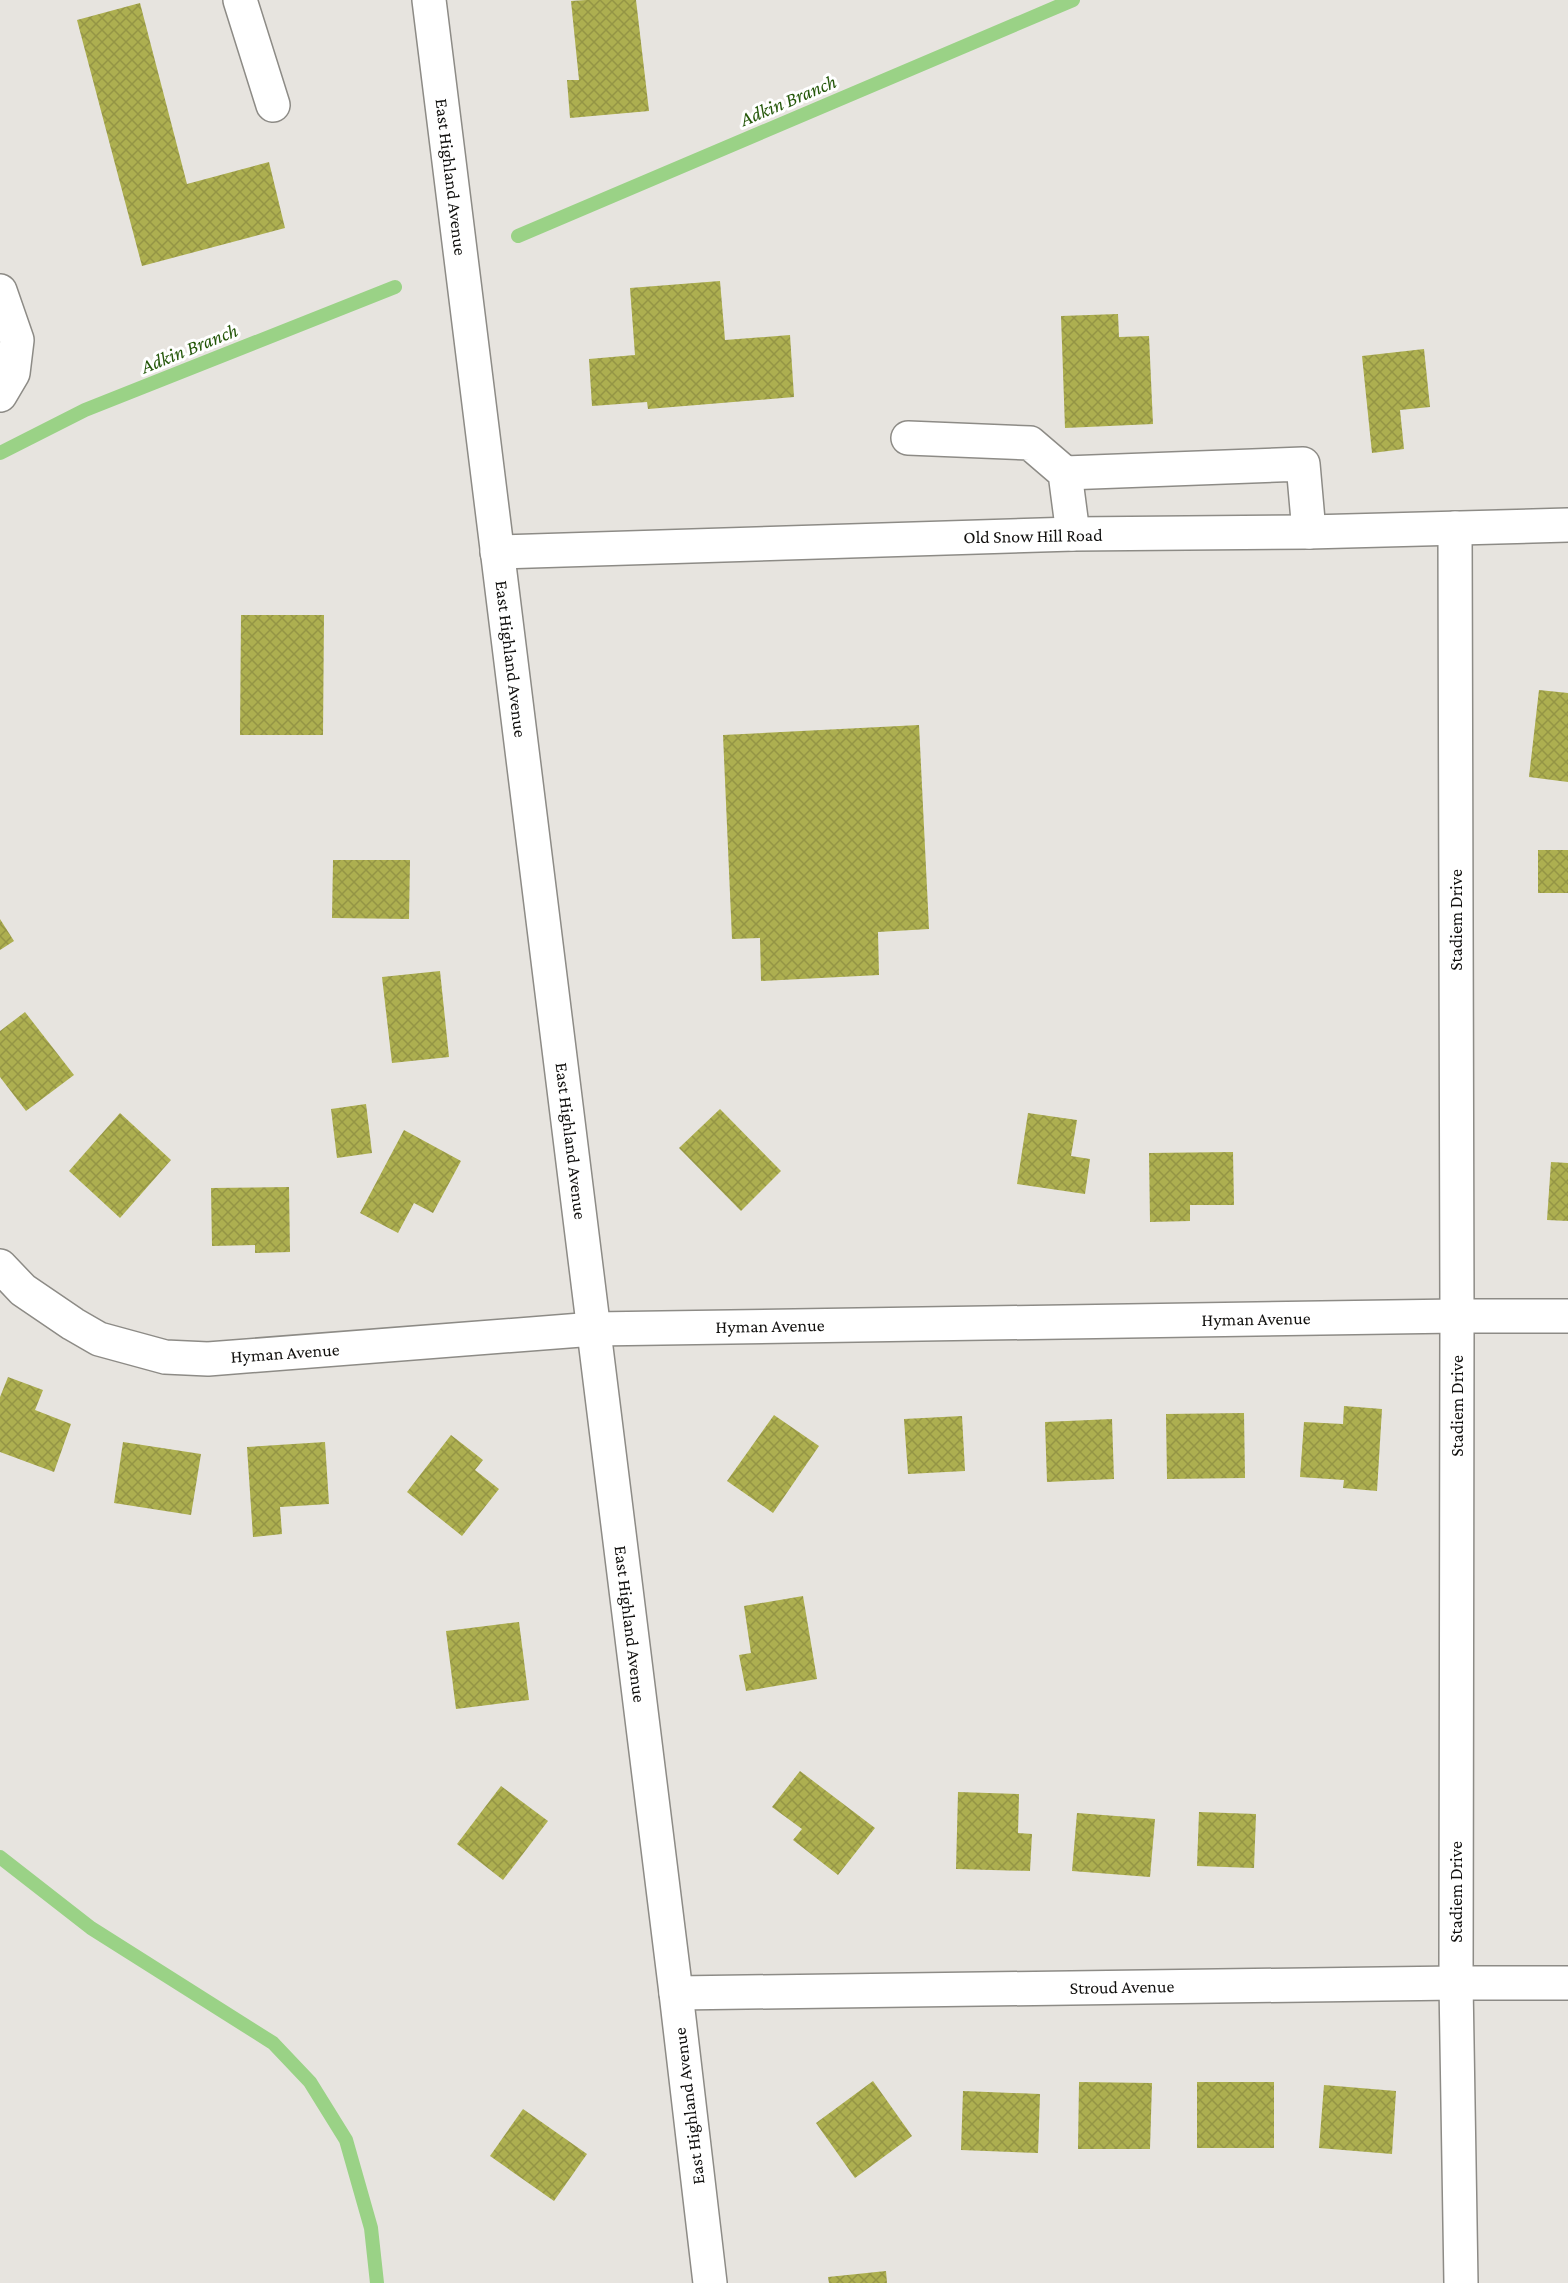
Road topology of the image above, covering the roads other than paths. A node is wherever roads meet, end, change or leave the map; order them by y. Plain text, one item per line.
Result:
1 (240, 0) edge
2 (429, 0) edge
3 (273, 105) dead end
4 (0, 291) edge
5 (0, 395) edge
6 (908, 438) dead end
7 (1065, 473) junction
8 (1568, 525) edge
9 (1455, 528) junction
10 (1309, 532) junction
11 (1073, 534) junction
12 (497, 552) junction
13 (0, 1266) edge
14 (1457, 1316) junction
15 (1568, 1316) edge
16 (594, 1329) junction
17 (1456, 1983) junction
18 (1568, 1983) edge
19 (676, 1993) junction
20 (710, 2283) edge
21 (1461, 2283) edge

1 - 3 street
2 - 12 street, East Highland Avenue
4 - 5 street
6 - 7 street
7 - 10 street
7 - 11 street
8 - 9 street, Old Snow Hill Road
9 - 10 street, Old Snow Hill Road
9 - 14 street, Stadiem Drive
10 - 11 street, Old Snow Hill Road
11 - 12 street, Old Snow Hill Road
12 - 16 street, East Highland Avenue
13 - 16 street, Hyman Avenue
14 - 15 street, Hyman Avenue
14 - 16 street, Hyman Avenue
14 - 17 street, Stadiem Drive
16 - 19 street, East Highland Avenue
17 - 18 street, Stroud Avenue
17 - 19 street, Stroud Avenue
17 - 21 street, Stadiem Drive
19 - 20 street, East Highland Avenue

